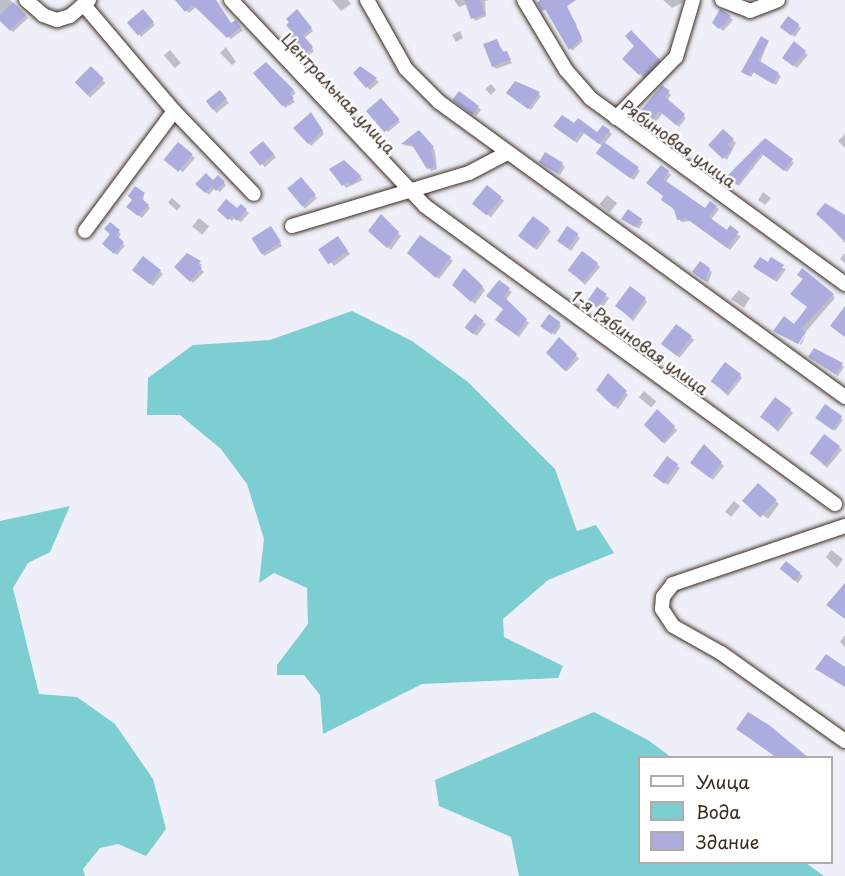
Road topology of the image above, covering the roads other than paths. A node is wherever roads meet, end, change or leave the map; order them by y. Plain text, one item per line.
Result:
1 (26, 0) edge
2 (231, 0) edge
3 (368, 0) edge
4 (524, 0) edge
5 (693, 0) edge
6 (722, 0) edge
7 (781, 1) edge
8 (87, 2) edge
9 (174, 111) junction
10 (616, 118) junction
11 (507, 153) junction
12 (408, 191) junction
13 (254, 194) dead end
14 (425, 206) joint
15 (292, 226) dead end
16 (85, 231) dead end
17 (845, 284) edge
18 (845, 397) edge
19 (835, 504) dead end
20 (845, 526) edge
21 (845, 741) edge

1 - 8 street
2 - 12 street, Центральная улица
3 - 11 street
4 - 10 street, Рябиновая улица
5 - 10 street
6 - 7 street
8 - 9 street
9 - 13 street
9 - 16 street
10 - 17 street, Рябиновая улица
11 - 12 street
11 - 18 street
12 - 14 street, Центральная улица
12 - 15 street
14 - 19 street, 1-я Рябиновая улица
20 - 21 street

